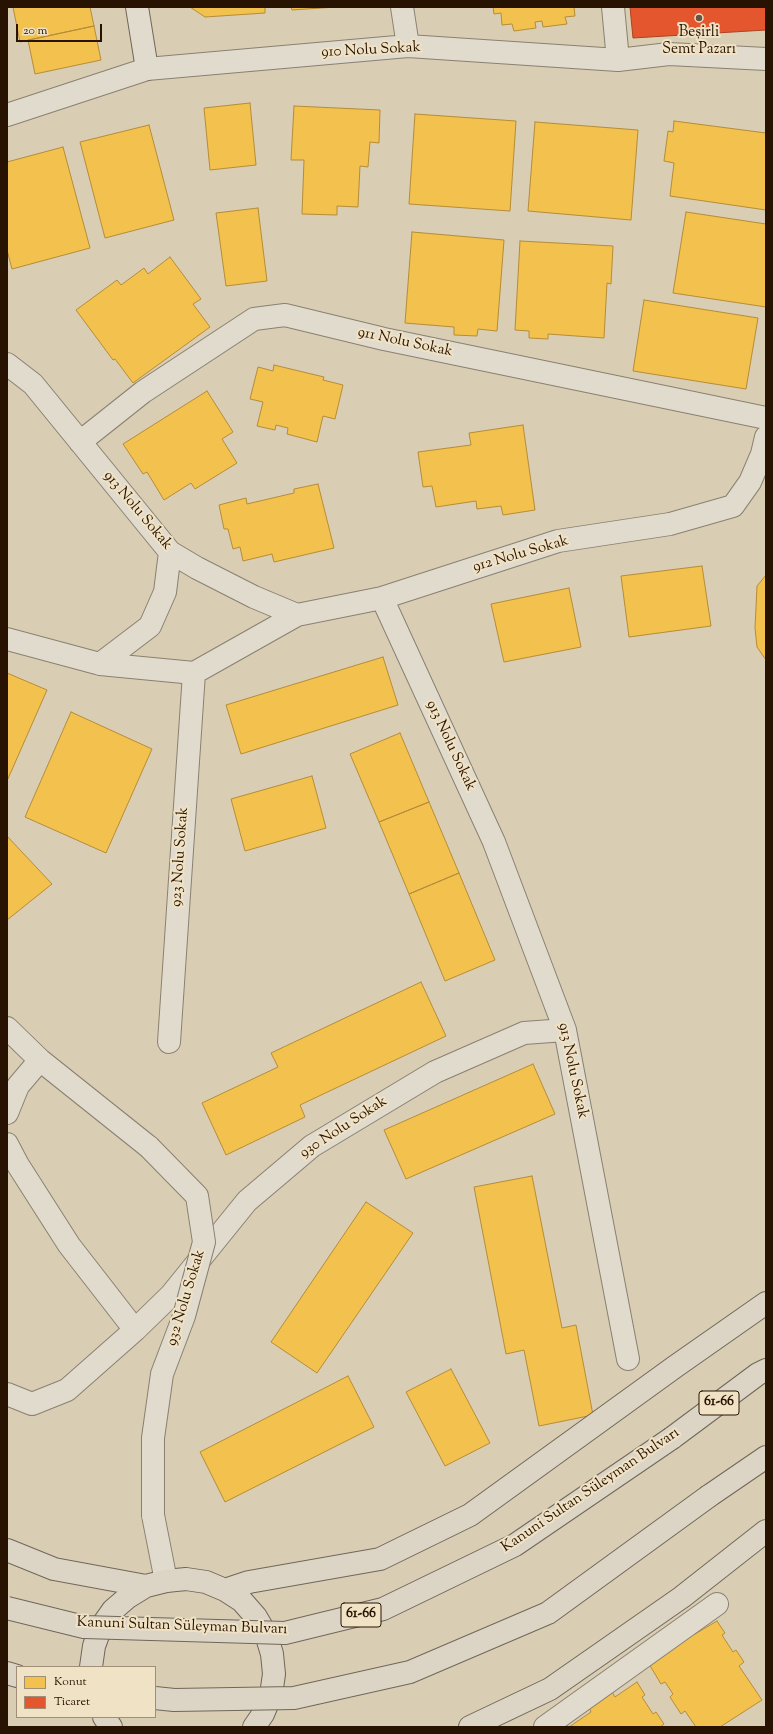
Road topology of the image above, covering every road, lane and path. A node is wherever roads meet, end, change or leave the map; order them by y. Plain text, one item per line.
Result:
1 (137, 7) edge
2 (402, 7) edge
3 (614, 7) edge
4 (408, 46) junction
5 (766, 59) edge
6 (618, 60) junction
7 (147, 69) junction
8 (7, 114) edge
9 (7, 364) edge
10 (766, 418) edge
11 (766, 437) edge
12 (80, 442) junction
13 (170, 552) junction
14 (382, 598) junction
15 (297, 615) junction
16 (7, 639) edge
17 (100, 664) junction
18 (194, 673) junction
19 (7, 1028) edge
20 (565, 1030) junction
21 (169, 1042) dead end
22 (40, 1060) junction
23 (7, 1072) edge
24 (7, 1113) edge
25 (7, 1144) edge
26 (766, 1303) edge
27 (135, 1330) junction
28 (628, 1359) dead end
29 (766, 1370) edge
30 (7, 1394) edge
31 (766, 1457) edge
32 (766, 1531) edge
33 (7, 1550) edge
34 (156, 1583) junction
35 (225, 1590) junction
36 (717, 1604) dead end
37 (7, 1608) edge
38 (91, 1666) edge
39 (156, 1698) edge
40 (105, 1718) edge
41 (111, 1727) edge
42 (254, 1727) edge
43 (470, 1727) edge
44 (545, 1727) edge

1 - 7 street
2 - 4 street
3 - 6 street
4 - 6 street, 910 Nolu Sokak
4 - 7 street, 910 Nolu Sokak
5 - 6 street, 910 Nolu Sokak
7 - 8 street, 910 Nolu Sokak
9 - 12 street, 913 Nolu Sokak
10 - 12 street, 911 Nolu Sokak
11 - 14 street, 912 Nolu Sokak
12 - 13 street, 913 Nolu Sokak
13 - 15 street, 913 Nolu Sokak
13 - 17 street
14 - 15 street
14 - 20 street, 913 Nolu Sokak
15 - 18 street
16 - 17 street
17 - 18 street
18 - 21 street, 923 Nolu Sokak
19 - 22 street, 932 Nolu Sokak
20 - 27 street, 930 Nolu Sokak
20 - 28 street, 913 Nolu Sokak
22 - 23 street
22 - 24 street
22 - 34 street, 932 Nolu Sokak, bridge
25 - 27 street
26 - 35 main road
27 - 30 street, 930 Nolu Sokak
29 - 37 main road, Kanuni Sultan Süleyman Bulvarı / 61-66, bridge
31 - 39 main road, bridge
32 - 43 main road
33 - 34 main road
34 - 35 main road
34 - 38 main road
35 - 42 main road
36 - 44 street
40 - 41 main road

